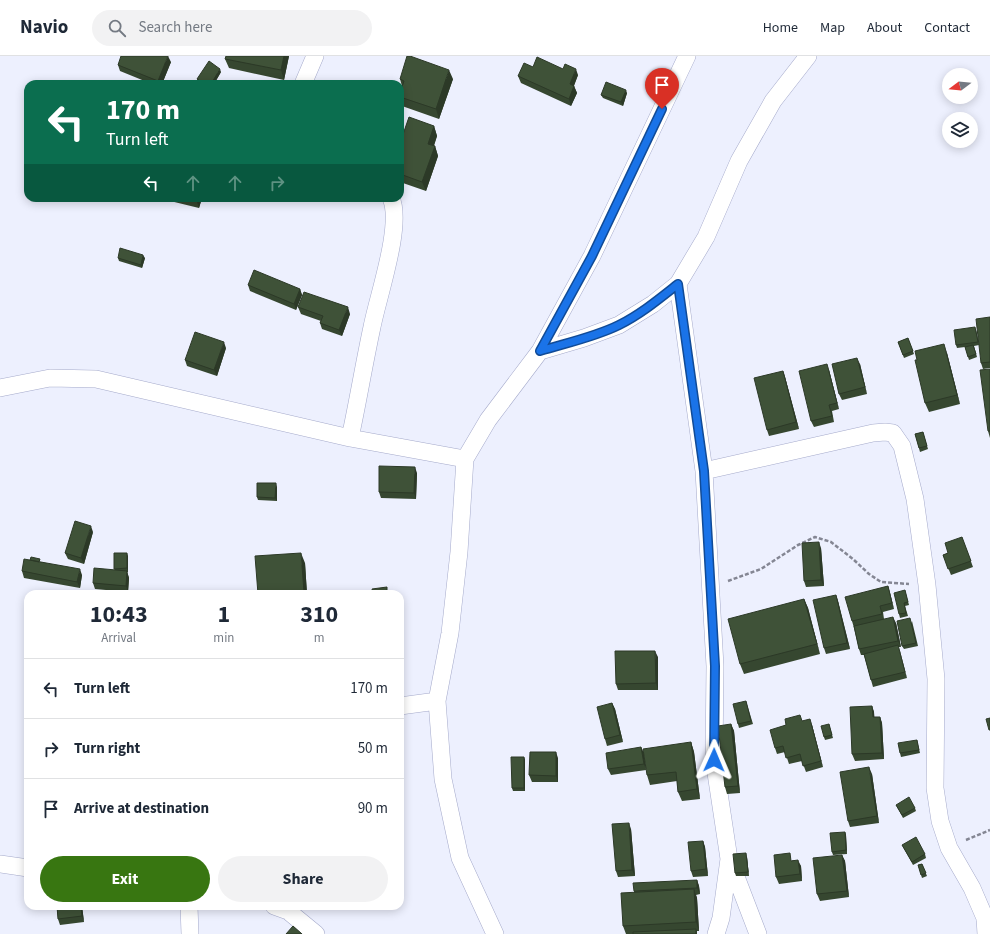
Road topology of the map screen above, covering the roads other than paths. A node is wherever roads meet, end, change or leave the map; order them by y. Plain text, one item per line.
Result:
1 (315, 56) edge
2 (688, 56) edge
3 (808, 56) edge
4 (305, 80) edge
5 (392, 202) edge
6 (678, 284) junction
7 (540, 351) junction
8 (0, 388) edge
9 (350, 438) junction
10 (465, 459) junction
11 (704, 471) junction
12 (437, 701) junction
13 (404, 705) edge
14 (729, 859) junction
15 (0, 864) edge
16 (24, 867) edge
17 (189, 910) edge
18 (285, 910) edge
19 (190, 934) edge
20 (316, 934) edge
21 (494, 934) edge
22 (716, 934) edge
23 (758, 934) edge
24 (986, 934) edge

1 - 4 street
2 - 7 street
3 - 6 street
5 - 9 street
6 - 7 street
6 - 11 street
7 - 10 street
8 - 9 street
9 - 10 street
10 - 12 street
11 - 14 street
11 - 24 street
12 - 13 street
12 - 21 street
14 - 22 street
14 - 23 street
15 - 16 street
17 - 19 street
18 - 20 street

